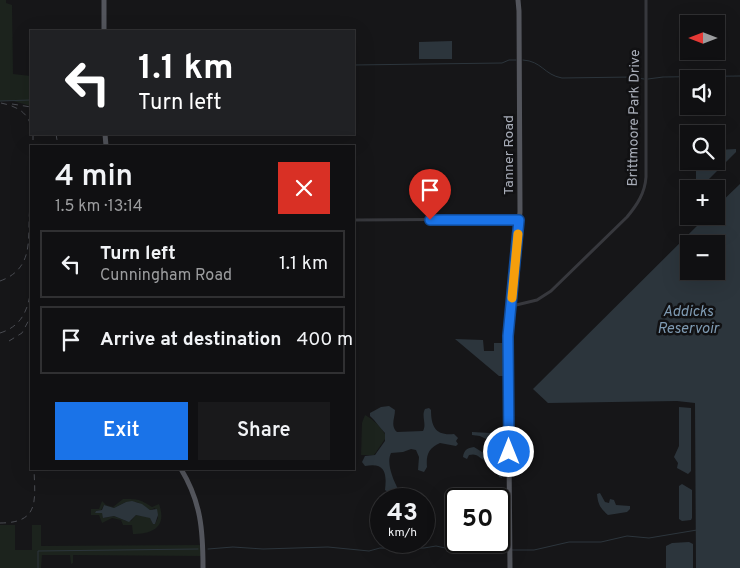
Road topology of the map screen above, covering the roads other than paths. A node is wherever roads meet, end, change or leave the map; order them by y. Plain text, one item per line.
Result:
1 (104, 0) edge
2 (519, 0) edge
3 (646, 0) edge
4 (104, 30) edge
5 (355, 220) edge
6 (519, 220) junction
7 (511, 304) junction
8 (181, 470) edge
9 (203, 568) edge
10 (510, 568) edge

1 - 4 main road
2 - 6 main road, Tanner Road
3 - 7 street, Brittmoore Park Drive
5 - 6 street
6 - 7 main road, Tanner Road
7 - 10 main road, Tanner Road
8 - 9 main road

